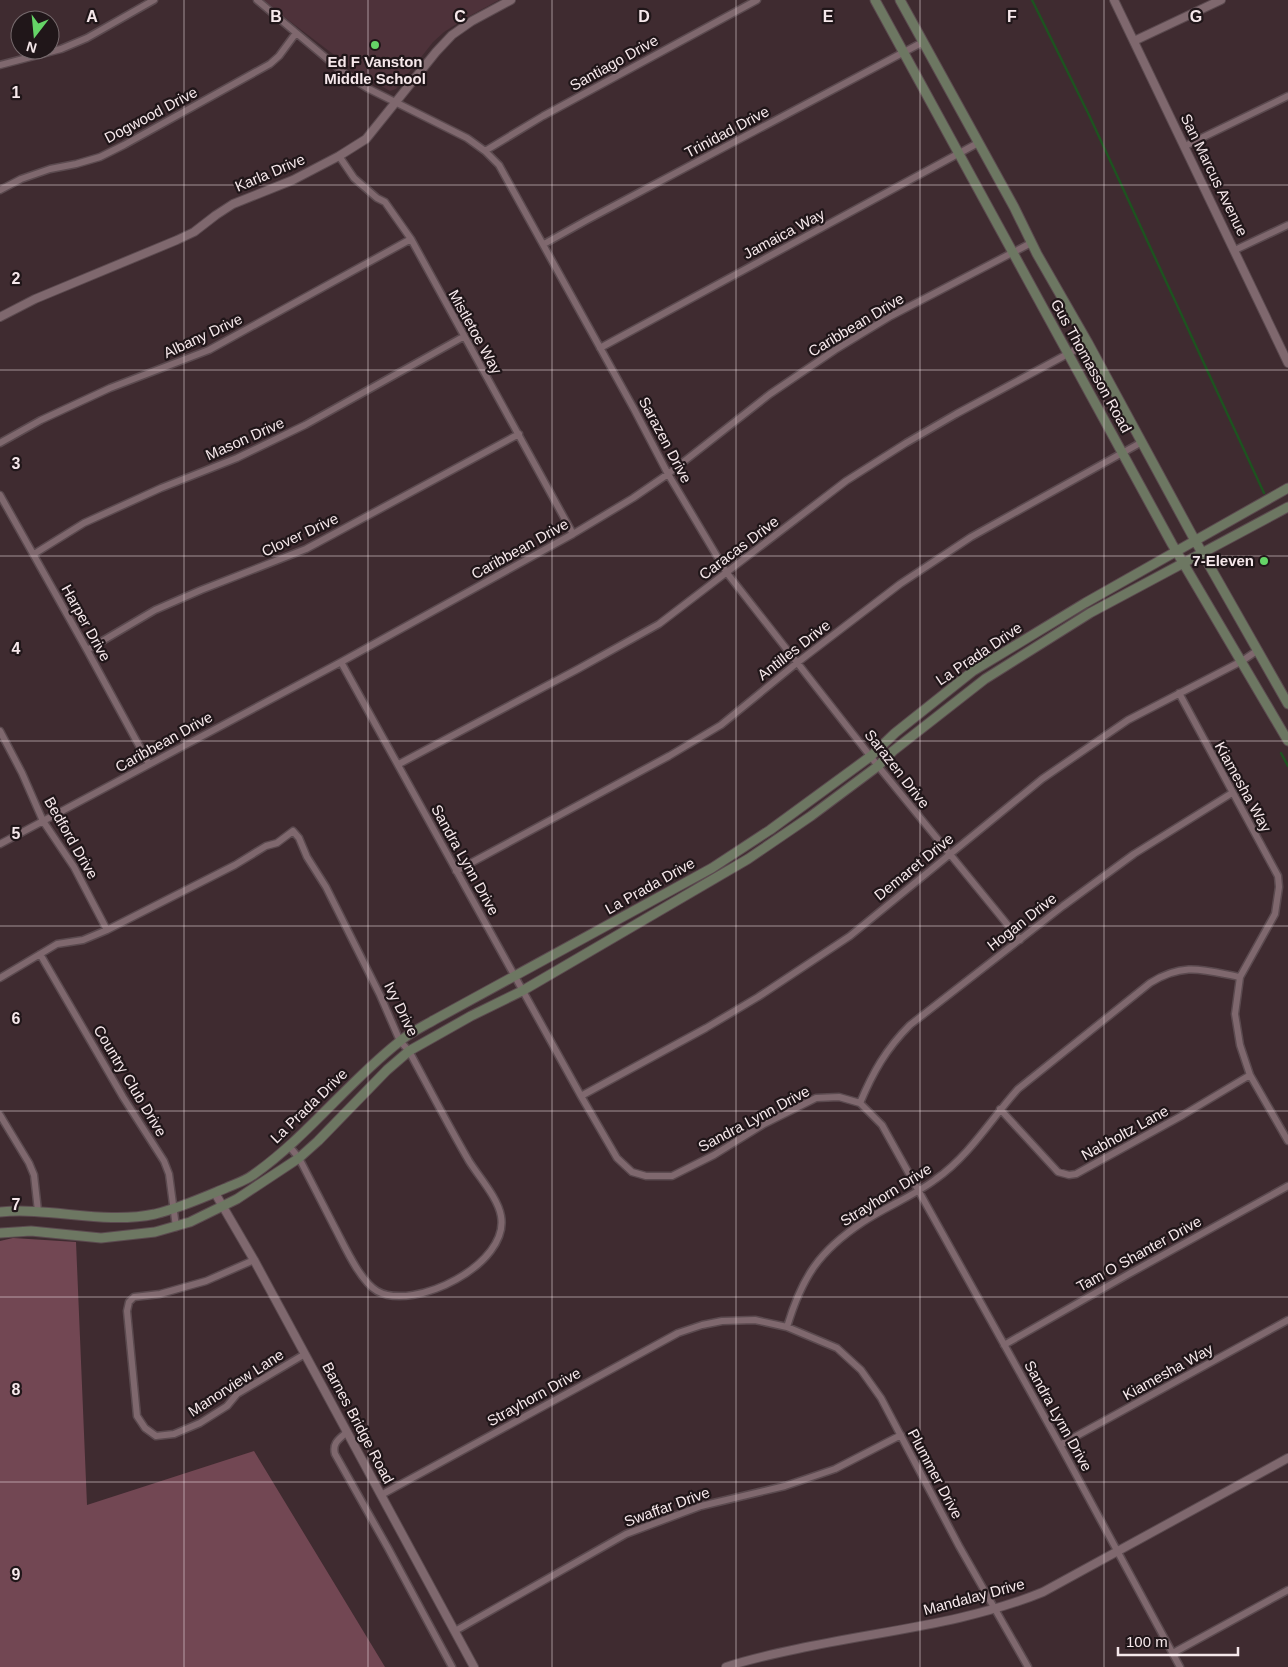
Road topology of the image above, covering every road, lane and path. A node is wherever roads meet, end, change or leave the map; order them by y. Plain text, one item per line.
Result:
1 (154, 0) edge
2 (257, 0) edge
3 (511, 0) edge
4 (757, 0) edge
5 (875, 0) edge
6 (900, 0) edge
7 (1114, 0) edge
8 (1221, 0) edge
9 (296, 33) junction
10 (1134, 41) junction
11 (923, 42) junction
12 (904, 53) junction
13 (0, 65) edge
14 (1288, 96) edge
15 (396, 102) junction
16 (978, 143) junction
17 (1185, 146) junction
18 (485, 151) junction
19 (959, 154) junction
20 (339, 156) junction
21 (0, 190) edge
22 (1288, 224) edge
23 (411, 239) junction
24 (544, 244) junction
25 (1031, 244) junction
26 (1235, 250) junction
27 (1014, 253) junction
28 (0, 317) edge
29 (463, 337) junction
30 (1088, 343) junction
31 (600, 348) junction
32 (1286, 351) edge
33 (1068, 354) junction
34 (1288, 363) edge
35 (519, 434) junction
36 (1142, 442) junction
37 (0, 443) edge
38 (1122, 453) junction
39 (668, 474) junction
40 (1288, 488) edge
41 (0, 495) edge
42 (1288, 507) edge
43 (572, 534) junction
44 (1196, 541) junction
45 (1177, 552) junction
46 (1203, 553) junction
47 (34, 554) junction
48 (1183, 564) junction
49 (727, 573) junction
50 (1076, 608) junction
51 (1082, 618) junction
52 (87, 650) junction
53 (1258, 650) junction
54 (1242, 661) junction
55 (341, 662) junction
56 (798, 662) junction
57 (1179, 693) junction
58 (1288, 704) edge
59 (0, 731) edge
60 (1288, 741) edge
61 (871, 756) junction
62 (149, 764) junction
63 (398, 764) junction
64 (878, 766) junction
65 (1232, 793) junction
66 (43, 821) junction
67 (0, 844) edge
68 (948, 854) junction
69 (456, 871) junction
70 (106, 930) junction
71 (1020, 940) junction
72 (40, 954) junction
73 (515, 976) junction
74 (1240, 977) junction
75 (0, 978) edge
76 (522, 991) junction
77 (400, 1041) junction
78 (409, 1051) junction
79 (1250, 1075) junction
80 (354, 1082) junction
81 (363, 1094) junction
82 (581, 1096) junction
83 (860, 1103) junction
84 (1000, 1109) junction
85 (0, 1115) edge
86 (1288, 1141) edge
87 (289, 1146) junction
88 (299, 1158) junction
89 (1288, 1186) edge
90 (919, 1191) junction
91 (215, 1193) junction
92 (223, 1206) junction
93 (173, 1209) junction
94 (38, 1211) junction
95 (0, 1212) edge
96 (176, 1227) junction
97 (0, 1233) edge
98 (254, 1260) junction
99 (1288, 1320) edge
100 (787, 1327) junction
101 (1004, 1345) junction
102 (305, 1354) junction
103 (347, 1432) junction
104 (901, 1435) junction
105 (1060, 1445) junction
106 (1288, 1458) edge
107 (381, 1495) junction
108 (1117, 1552) junction
109 (1288, 1590) edge
110 (996, 1608) junction
111 (454, 1631) junction
112 (1173, 1654) junction
113 (452, 1667) edge
114 (474, 1667) edge
115 (726, 1667) edge
116 (1028, 1667) edge
117 (1180, 1667) edge

1 - 13 street
2 - 9 street, Sarazen Drive
3 - 15 street, Karla Drive
4 - 18 street, Santiago Drive
5 - 12 main road, Gus Thomasson Road
6 - 11 main road, Gus Thomasson Road
7 - 10 street, San Marcus Avenue
8 - 10 street
9 - 15 street, Sarazen Drive
9 - 21 street, Dogwood Drive
10 - 17 street, San Marcus Avenue
11 - 12 street, Trinidad Drive
11 - 16 main road, Gus Thomasson Road
12 - 19 main road, Gus Thomasson Road
12 - 24 street, Trinidad Drive
14 - 17 street
15 - 18 street, Sarazen Drive
15 - 20 street, Karla Drive
16 - 19 street, Jamaica Way
16 - 25 main road, Gus Thomasson Road
17 - 26 street, San Marcus Avenue
18 - 24 street, Sarazen Drive
19 - 27 main road, Gus Thomasson Road
19 - 31 street, Jamaica Way
20 - 23 street, Mistletoe Way
20 - 28 street, Karla Drive
22 - 26 street
23 - 29 street, Mistletoe Way
23 - 37 street, Albany Drive
24 - 31 street, Sarazen Drive
25 - 27 street, Caribbean Drive
25 - 30 main road, Gus Thomasson Road
26 - 32 street, San Marcus Avenue
27 - 33 main road, Gus Thomasson Road
27 - 39 street, Caribbean Drive
29 - 35 street, Mistletoe Way
29 - 47 street, Mason Drive
30 - 33 street, Caracas Drive
30 - 36 main road, Gus Thomasson Road
31 - 39 street, Sarazen Drive
32 - 34 street, San Marcus Avenue
33 - 38 main road, Gus Thomasson Road
33 - 49 street, Caracas Drive
35 - 43 street, Mistletoe Way
35 - 52 street, Clover Drive
36 - 38 street, Antilles Drive
36 - 44 main road, Gus Thomasson Road
38 - 45 main road, Gus Thomasson Road
38 - 56 street, Antilles Drive
39 - 43 street, Caribbean Drive
39 - 49 street, Sarazen Drive
40 - 44 main road, La Prada Drive
41 - 47 street, Harper Drive
42 - 46 main road, La Prada Drive
43 - 55 street, Caribbean Drive
44 - 45 main road, La Prada Drive
44 - 46 main road, Gus Thomasson Road
45 - 48 main road, Gus Thomasson Road
45 - 50 main road, La Prada Drive
46 - 48 main road, La Prada Drive
46 - 53 main road, Gus Thomasson Road
47 - 52 street, Harper Drive
48 - 51 main road, La Prada Drive
48 - 54 main road, Gus Thomasson Road
49 - 56 street, Sarazen Drive
49 - 63 street, Caracas Drive
50 - 51 main road
50 - 61 main road, La Prada Drive
51 - 64 main road, La Prada Drive
52 - 62 street, Harper Drive
53 - 54 street, Demaret Drive
53 - 58 main road, Gus Thomasson Road
54 - 57 street, Demaret Drive
54 - 60 main road, Gus Thomasson Road
55 - 62 street, Caribbean Drive
55 - 63 street, Sandra Lynn Drive
56 - 61 street, Sarazen Drive
56 - 69 street, Antilles Drive
57 - 65 street, Kiamesha Way
57 - 68 street, Demaret Drive
59 - 66 street, Bedford Drive
61 - 64 street, Sarazen Drive
61 - 73 main road, La Prada Drive
62 - 66 street, Caribbean Drive
63 - 69 street, Sandra Lynn Drive
64 - 68 street, Sarazen Drive
64 - 76 main road, La Prada Drive
65 - 71 street, Hogan Drive
65 - 74 street, Kiamesha Way
66 - 67 street, Caribbean Drive
66 - 70 street, Bedford Drive
68 - 71 street, Sarazen Drive
68 - 82 street, Demaret Drive
69 - 73 street, Sandra Lynn Drive
70 - 72 street, Ivy Drive
70 - 77 street, Ivy Drive
71 - 83 street, Hogan Drive
72 - 75 street, Ivy Drive
72 - 93 street, Country Club Drive
73 - 76 street, Sandra Lynn Drive
73 - 77 main road, La Prada Drive
74 - 79 street, Kiamesha Way
74 - 84 street, Strayhorn Drive
76 - 78 main road, La Prada Drive
76 - 82 street, Sandra Lynn Drive
77 - 78 street, Ivy Drive
77 - 80 main road, La Prada Drive
78 - 81 main road, La Prada Drive
78 - 88 street, Ivy Drive
79 - 84 street, Nabholtz Lane
79 - 86 street, Kiamesha Way
80 - 81 main road
80 - 87 main road, La Prada Drive
81 - 88 main road, La Prada Drive
82 - 83 street, Sandra Lynn Drive
83 - 90 street, Sandra Lynn Drive
84 - 90 street, Strayhorn Drive
85 - 94 street
87 - 88 street, Ivy Drive
87 - 91 main road, La Prada Drive
88 - 92 main road, La Prada Drive
89 - 101 street, Tam O Shanter Drive
90 - 100 street, Strayhorn Drive
90 - 101 street, Sandra Lynn Drive
91 - 92 street, Barnes Bridge Road
91 - 93 main road, La Prada Drive
92 - 96 main road, La Prada Drive
92 - 98 street, Barnes Bridge Road
93 - 94 main road, La Prada Drive
93 - 96 street, Country Club Drive
94 - 95 main road, La Prada Drive
96 - 97 main road, La Prada Drive
98 - 102 street, Barnes Bridge Road
98 - 102 street, Manorview Lane
99 - 105 street, Kiamesha Way
100 - 104 street, Plummer Drive
100 - 107 street, Strayhorn Drive
101 - 105 street, Sandra Lynn Drive
102 - 103 street, Barnes Bridge Road
103 - 107 street, Barnes Bridge Road
103 - 113 street
104 - 110 street, Plummer Drive
104 - 111 street, Swaffar Drive
105 - 108 street, Sandra Lynn Drive
106 - 108 street, Mandalay Drive
107 - 111 street, Barnes Bridge Road
108 - 110 street, Mandalay Drive
108 - 112 street, Sandra Lynn Drive
109 - 112 street
110 - 115 street, Mandalay Drive
110 - 116 street, Plummer Drive
111 - 114 street, Barnes Bridge Road
112 - 117 street, Sandra Lynn Drive

